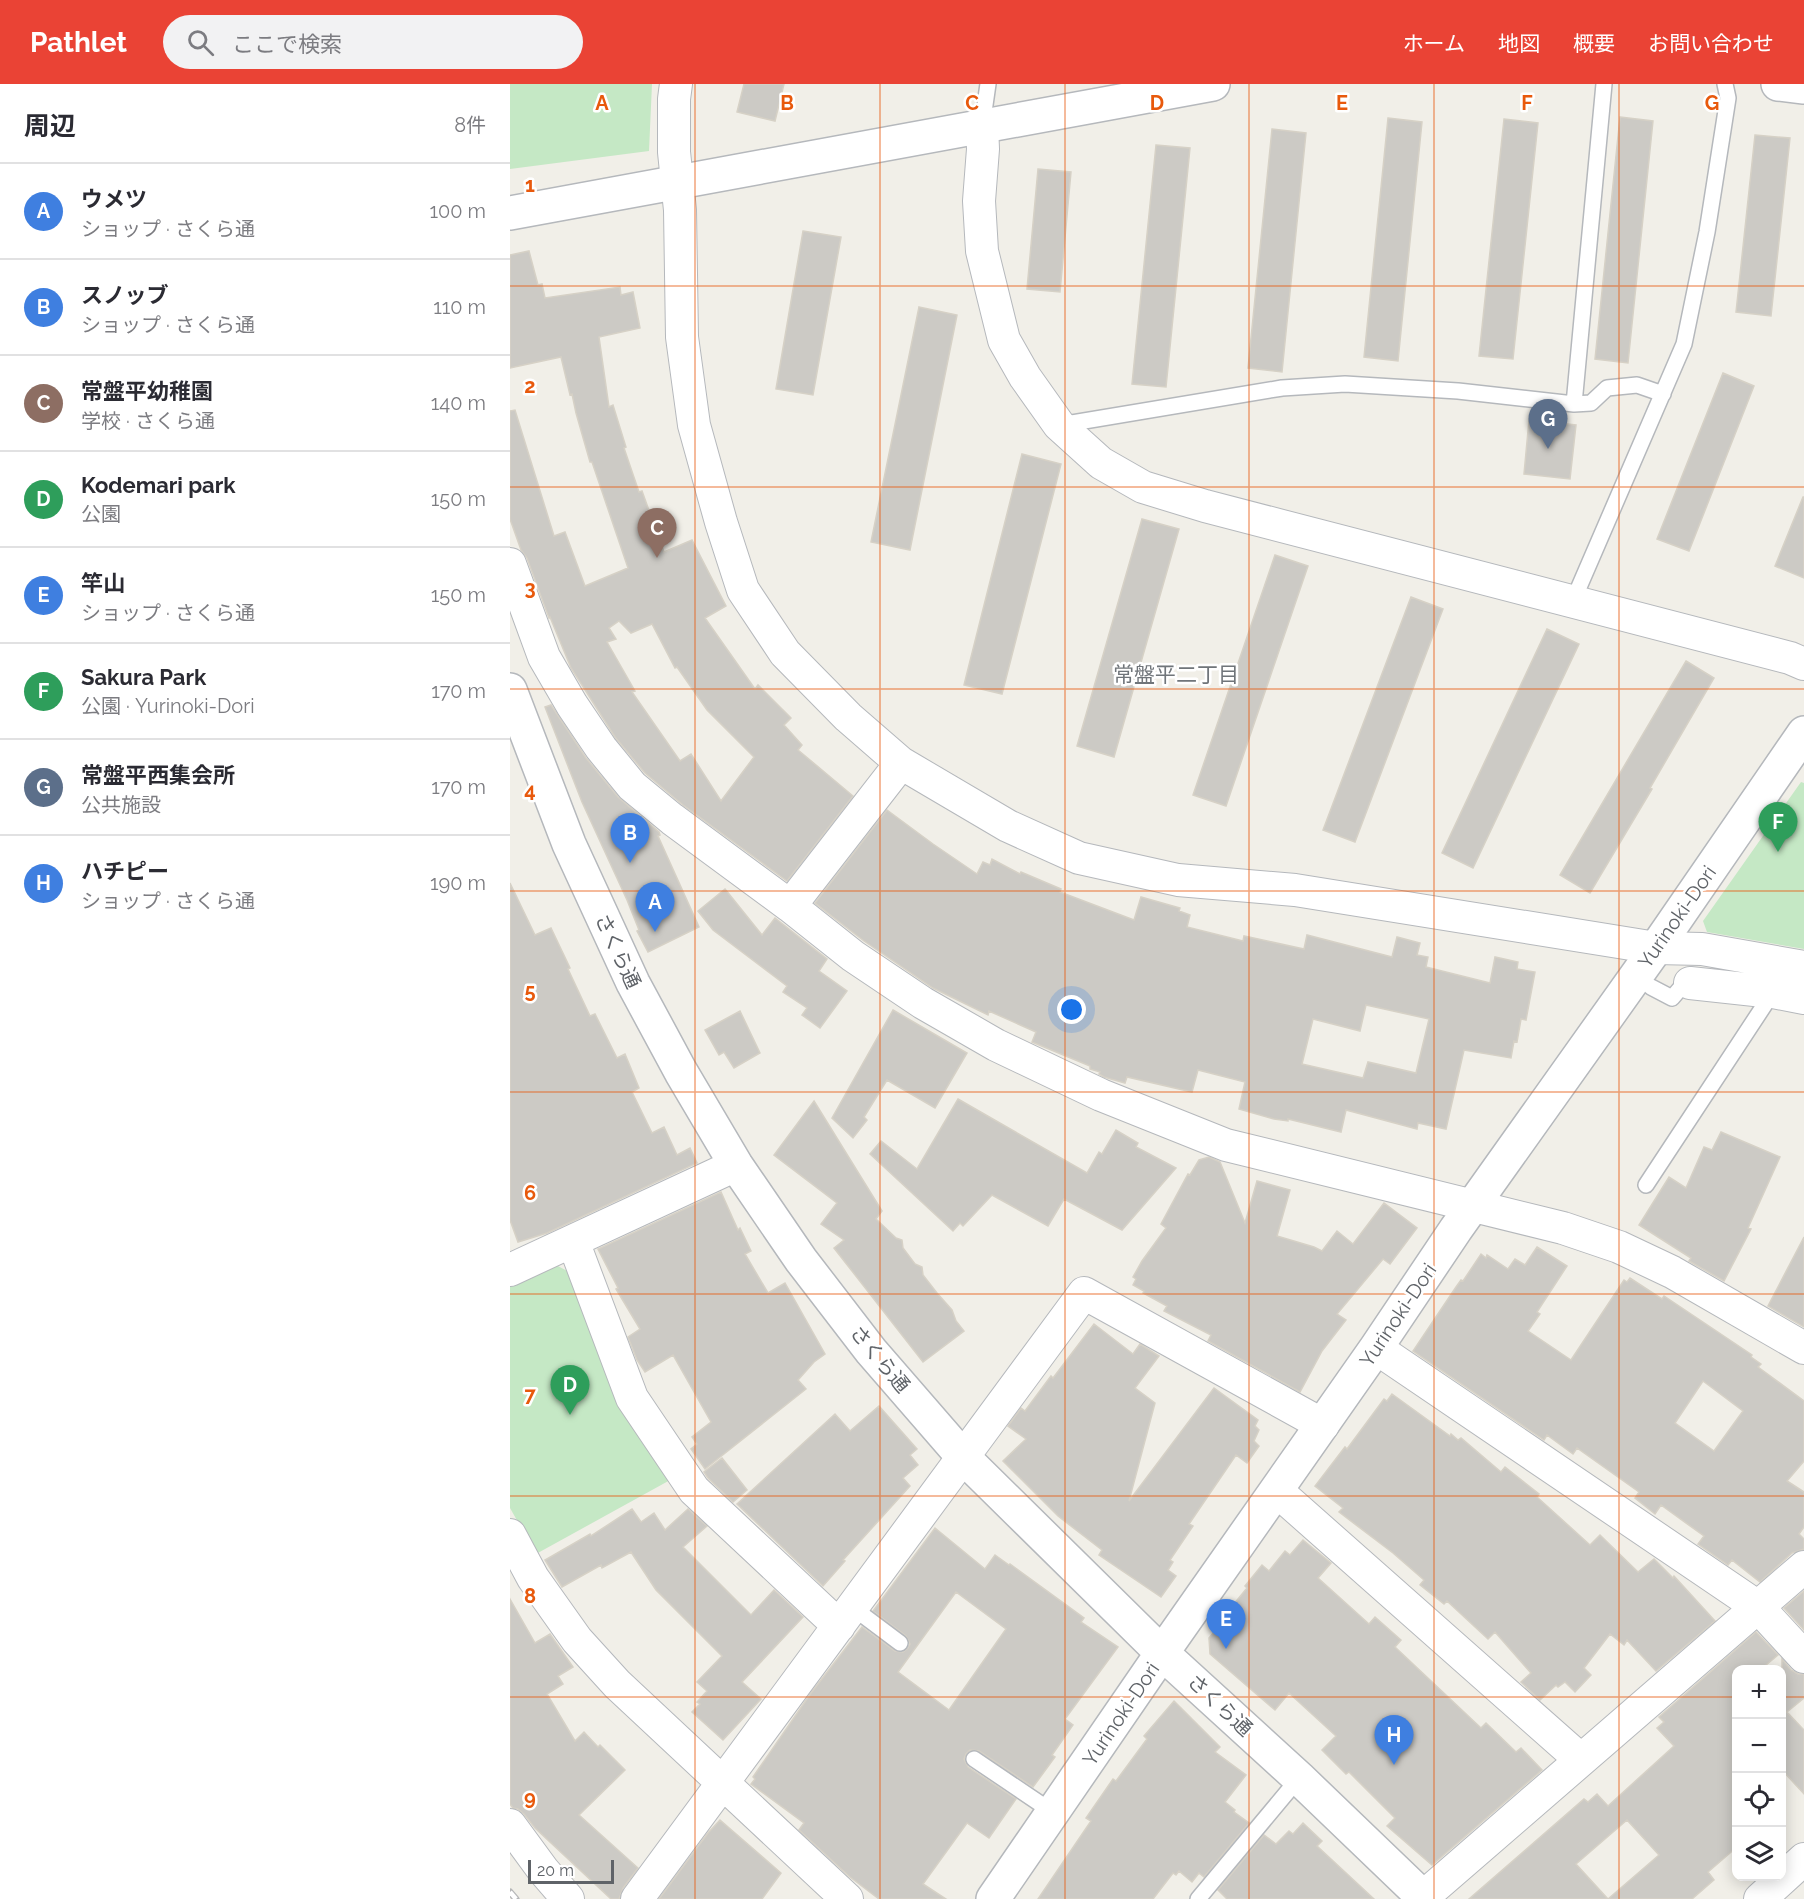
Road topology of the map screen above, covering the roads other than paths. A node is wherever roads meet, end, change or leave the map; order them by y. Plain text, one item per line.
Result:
1 (676, 84) edge
2 (988, 84) edge
3 (1213, 84) edge
4 (1604, 84) edge
5 (1725, 84) edge
6 (1778, 84) edge
7 (1804, 87) edge
8 (982, 126) junction
9 (678, 183) junction
10 (510, 213) edge
11 (1663, 394) junction
12 (1574, 404) junction
13 (1059, 425) junction
14 (510, 564) edge
15 (1573, 601) junction
16 (1804, 664) edge
17 (513, 710) edge
18 (1799, 752) edge
19 (901, 763) junction
20 (789, 906) junction
21 (1656, 948) junction
22 (1804, 967) edge
23 (1690, 983) joint
24 (1651, 987) dead end
25 (1773, 992) junction
26 (1804, 998) edge
27 (736, 1165) junction
28 (1646, 1185) dead end
29 (1474, 1205) junction
30 (573, 1241) junction
31 (510, 1270) edge
32 (1804, 1347) edge
33 (1376, 1348) junction
34 (1323, 1425) junction
35 (963, 1457) junction
36 (1277, 1491) junction
37 (510, 1535) edge
38 (1804, 1567) edge
39 (1758, 1607) junction
40 (845, 1616) junction
41 (900, 1643) dead end
42 (1162, 1653) junction
43 (1804, 1657) edge
44 (974, 1759) dead end
45 (1581, 1760) junction
46 (1299, 1778) junction
47 (723, 1783) junction
48 (1054, 1813) junction
49 (510, 1825) edge
50 (1804, 1859) edge
51 (1419, 1897) edge
52 (568, 1899) edge
53 (637, 1899) edge
54 (847, 1899) edge
55 (993, 1899) edge
56 (1198, 1899) edge
57 (1760, 1899) edge

1 - 9 street
2 - 8 lane
3 - 8 street
4 - 12 lane
5 - 11 lane
6 - 7 street
8 - 9 street
8 - 13 street
9 - 10 street
9 - 19 street
11 - 12 lane
11 - 15 lane
12 - 13 lane
13 - 15 street
14 - 20 street
15 - 16 street
17 - 27 street, さくら通
18 - 21 street, Yurinoki-Dori
19 - 20 street
19 - 21 street
20 - 29 street
21 - 22 street
21 - 29 street, Yurinoki-Dori
23 - 24 lane
23 - 25 street
25 - 26 street
25 - 28 lane
27 - 30 street
27 - 35 street, さくら通
29 - 32 street
29 - 33 street, Yurinoki-Dori
30 - 31 street
30 - 40 street
33 - 34 street, Yurinoki-Dori
33 - 39 street
34 - 35 street
34 - 36 street, Yurinoki-Dori
35 - 40 street
35 - 42 street, さくら通
36 - 42 street, Yurinoki-Dori
36 - 45 street
37 - 47 street
38 - 39 street
39 - 43 street
39 - 45 street
40 - 41 lane
40 - 47 street
42 - 46 street, さくら通
42 - 48 street, Yurinoki-Dori
44 - 48 lane
45 - 51 street
46 - 51 street, さくら通
46 - 56 lane
47 - 53 street
47 - 54 street
48 - 55 street, Yurinoki-Dori
49 - 52 street
50 - 57 street

